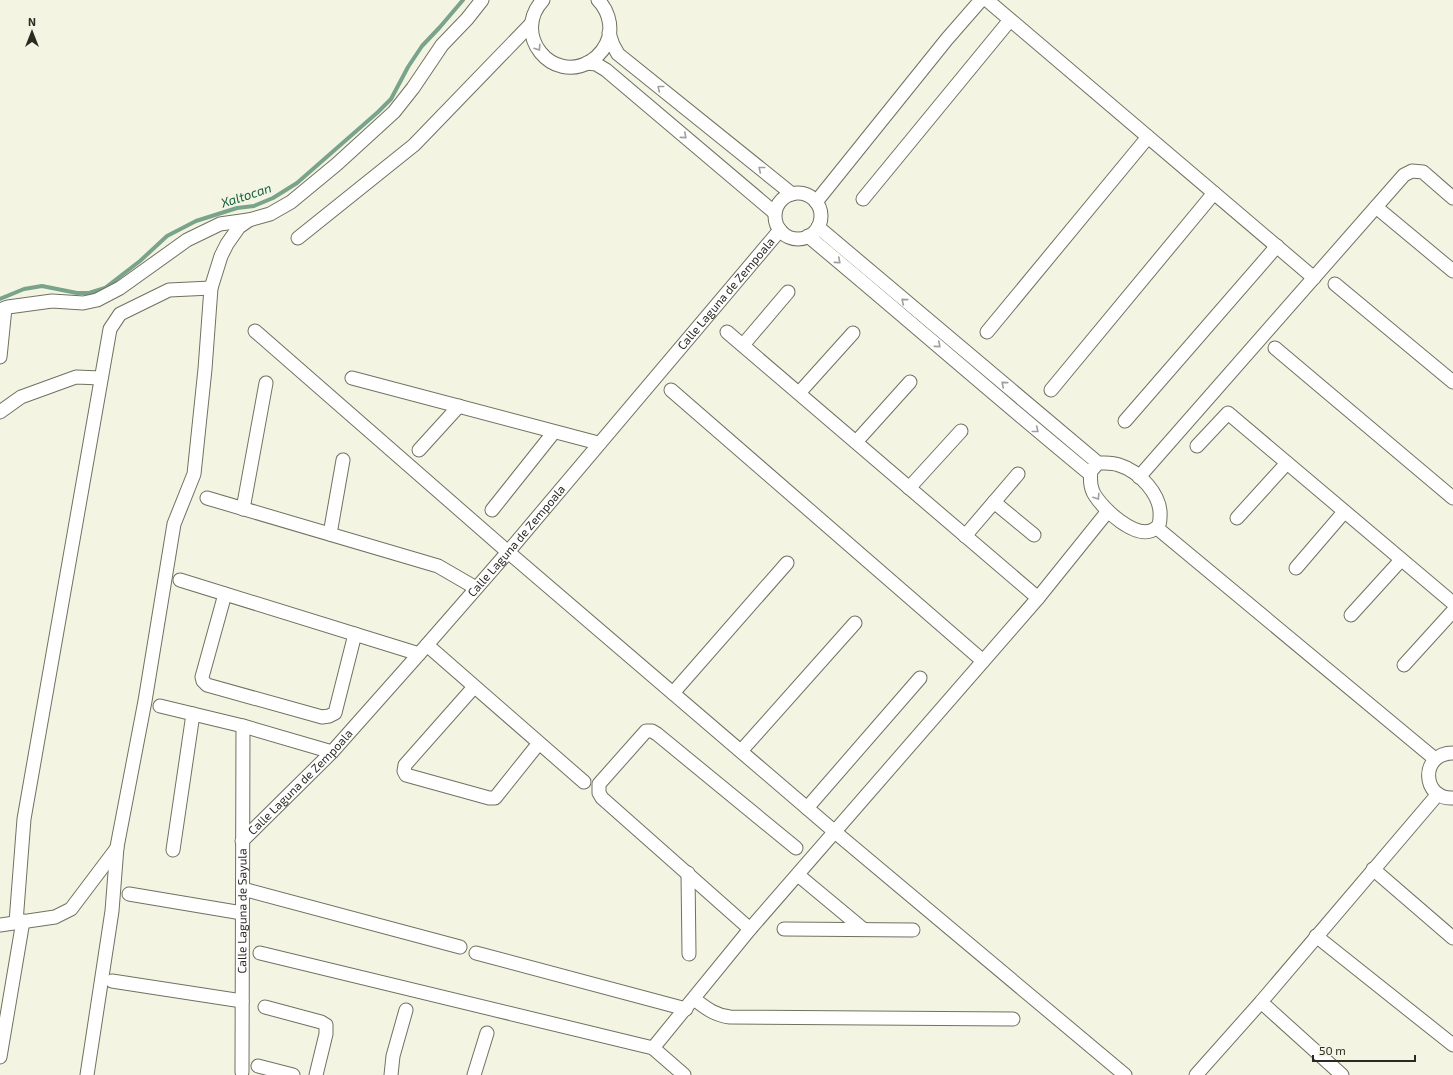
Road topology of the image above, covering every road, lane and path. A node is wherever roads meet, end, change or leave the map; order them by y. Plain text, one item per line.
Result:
1 (482, 0) edge
2 (543, 0) edge
3 (598, 0) edge
4 (981, 0) edge
5 (987, 0) edge
6 (1010, 20) junction
7 (531, 24) junction
8 (609, 33) junction
9 (587, 63) junction
10 (1148, 137) junction
11 (1214, 193) junction
12 (792, 194) junction
13 (1453, 198) edge
14 (863, 199) dead end
15 (816, 202) junction
16 (1376, 207) junction
17 (775, 213) junction
18 (250, 220) junction
19 (818, 227) junction
20 (780, 230) junction
21 (808, 236) junction
22 (298, 238) dead end
23 (1277, 246) junction
24 (1453, 271) edge
25 (1314, 278) junction
26 (1335, 284) dead end
27 (212, 288) junction
28 (788, 292) dead end
29 (3, 309) edge
30 (255, 331) dead end
31 (727, 332) dead end
32 (987, 332) dead end
33 (853, 333) dead end
34 (743, 345) junction
35 (1275, 348) dead end
36 (0, 357) edge
37 (101, 378) junction
38 (352, 378) dead end
39 (910, 382) dead end
40 (1453, 382) edge
41 (266, 383) dead end
42 (671, 390) dead end
43 (1051, 390) dead end
44 (799, 393) junction
45 (460, 406) junction
46 (0, 412) edge
47 (1125, 421) dead end
48 (961, 431) dead end
49 (554, 432) junction
50 (856, 442) junction
51 (598, 444) junction
52 (1197, 446) dead end
53 (419, 450) dead end
54 (343, 460) dead end
55 (1098, 463) junction
56 (1287, 463) junction
57 (1018, 474) dead end
58 (1090, 474) junction
59 (1139, 477) junction
60 (909, 488) junction
61 (206, 498) dead end
62 (1453, 498) edge
63 (994, 502) junction
64 (244, 509) junction
65 (492, 510) dead end
66 (1108, 511) junction
67 (1344, 512) junction
68 (1237, 518) dead end
69 (1157, 528) junction
70 (330, 534) junction
71 (1034, 535) dead end
72 (965, 536) junction
73 (508, 552) junction
74 (1401, 560) junction
75 (787, 563) dead end
76 (1296, 568) dead end
77 (180, 580) dead end
78 (476, 588) junction
79 (225, 594) junction
80 (1038, 598) junction
81 (1453, 603) edge
82 (1453, 611) edge
83 (1351, 615) dead end
84 (855, 623) dead end
85 (355, 634) junction
86 (423, 650) junction
87 (983, 661) junction
88 (1404, 665) dead end
89 (920, 678) dead end
90 (474, 687) junction
91 (673, 693) junction
92 (160, 706) dead end
93 (193, 714) junction
94 (243, 726) junction
95 (539, 743) junction
96 (741, 751) junction
97 (332, 752) junction
98 (1453, 753) edge
99 (1435, 759) junction
100 (584, 782) dead end
101 (1438, 794) junction
102 (1453, 798) edge
103 (807, 808) junction
104 (835, 832) junction
105 (242, 841) junction
106 (117, 847) junction
107 (796, 848) dead end
108 (173, 850) dead end
109 (1373, 869) junction
110 (688, 873) junction
111 (798, 875) junction
112 (243, 889) junction
113 (129, 894) dead end
114 (242, 913) junction
115 (20, 922) junction
116 (0, 925) edge
117 (750, 929) junction
118 (784, 929) dead end
119 (863, 929) junction
120 (913, 930) dead end
121 (1316, 936) junction
122 (1453, 938) edge
123 (460, 947) dead end
124 (260, 953) dead end
125 (476, 953) dead end
126 (689, 954) dead end
127 (112, 981) dead end
128 (242, 1001) junction
129 (1261, 1002) junction
130 (690, 1004) junction
131 (265, 1007) dead end
132 (406, 1010) dead end
133 (1014, 1018) dead end
134 (487, 1033) dead end
135 (1453, 1045) edge
136 (653, 1048) junction
137 (0, 1057) edge
138 (258, 1066) dead end
139 (242, 1072) dead end
140 (87, 1075) edge
141 (293, 1075) edge
142 (316, 1075) edge
143 (391, 1075) edge
144 (474, 1075) edge
145 (684, 1075) edge
146 (1125, 1075) edge
147 (1196, 1075) edge
148 (1342, 1075) edge

1 - 18 street
2 - 7 street
3 - 8 street
4 - 15 street
5 - 6 street
6 - 10 street
6 - 14 street
7 -> 9 street
7 - 22 street
8 - 9 street
12 -> 8 street
9 -> 17 street
10 - 11 street
10 - 32 street
11 - 23 street
11 - 43 street
12 - 15 street
12 - 17 street
13 - 16 street
15 - 19 street
16 - 24 street
16 - 25 street
17 - 20 street
18 - 27 street
18 - 29 street
19 - 21 street
55 -> 19 street
20 - 21 street
20 - 51 street, Calle Laguna de Zempoala
21 -> 58 street
23 - 25 street
23 - 47 street
25 - 59 street
26 - 40 street
27 - 37 street
27 - 106 street
28 - 34 street
29 - 36 street
30 - 73 street
31 - 34 street
33 - 44 street
34 - 44 street
35 - 62 street
37 - 46 street
37 - 115 street
38 - 45 street
39 - 50 street
41 - 64 street
42 - 87 street
44 - 50 street
45 - 49 street
45 - 53 street
48 - 60 street
49 - 51 street
49 - 65 street
50 - 60 street
51 - 73 street, Calle Laguna de Zempoala
52 - 56 street
54 - 70 street
55 - 58 street
55 - 59 street
56 - 67 street
56 - 68 street
57 - 63 street
58 -> 66 street
59 - 69 street
60 - 72 street
61 - 64 street
63 - 71 street
63 - 72 street
64 - 70 street
66 - 69 street
66 - 80 street
67 - 74 street
67 - 76 street
69 - 99 street
70 - 78 street
72 - 80 street
73 - 78 street, Calle Laguna de Zempoala
73 - 91 street
74 - 81 street
74 - 83 street
75 - 91 street
77 - 79 street
78 - 86 street, Calle Laguna de Zempoala
79 - 85 street
79 - 85 street
80 - 87 street
82 - 88 street
84 - 96 street
85 - 86 street
86 - 90 street
86 - 97 street, Calle Laguna de Zempoala
87 - 104 street
89 - 103 street
90 - 95 street
90 - 95 street
91 - 96 street
92 - 93 street
93 - 94 street
93 - 108 street
94 - 97 street
94 - 105 street, Calle Laguna de Sayula
95 - 100 street
96 - 103 street
97 - 105 street, Calle Laguna de Zempoala
98 - 99 street
99 - 101 street
101 - 102 street
101 - 109 street
103 - 104 street
104 - 111 street
104 - 146 street
105 - 112 street, Calle Laguna de Sayula
106 - 115 street
106 - 140 street
107 - 110 street
109 - 121 street
109 - 122 street
110 - 117 street
110 - 126 street
111 - 117 street
111 - 119 street
112 - 114 street, Calle Laguna de Sayula
112 - 123 street
113 - 114 street
114 - 128 street, Calle Laguna de Sayula
115 - 116 street
115 - 137 street
117 - 130 street
118 - 119 street
119 - 120 street
121 - 129 street
121 - 135 street
124 - 136 street
125 - 130 street
127 - 128 street
128 - 139 street, Calle Laguna de Sayula
129 - 147 street
129 - 148 street
130 - 133 street
130 - 136 street
131 - 142 street
132 - 143 street
134 - 144 street
136 - 145 street
138 - 141 street

